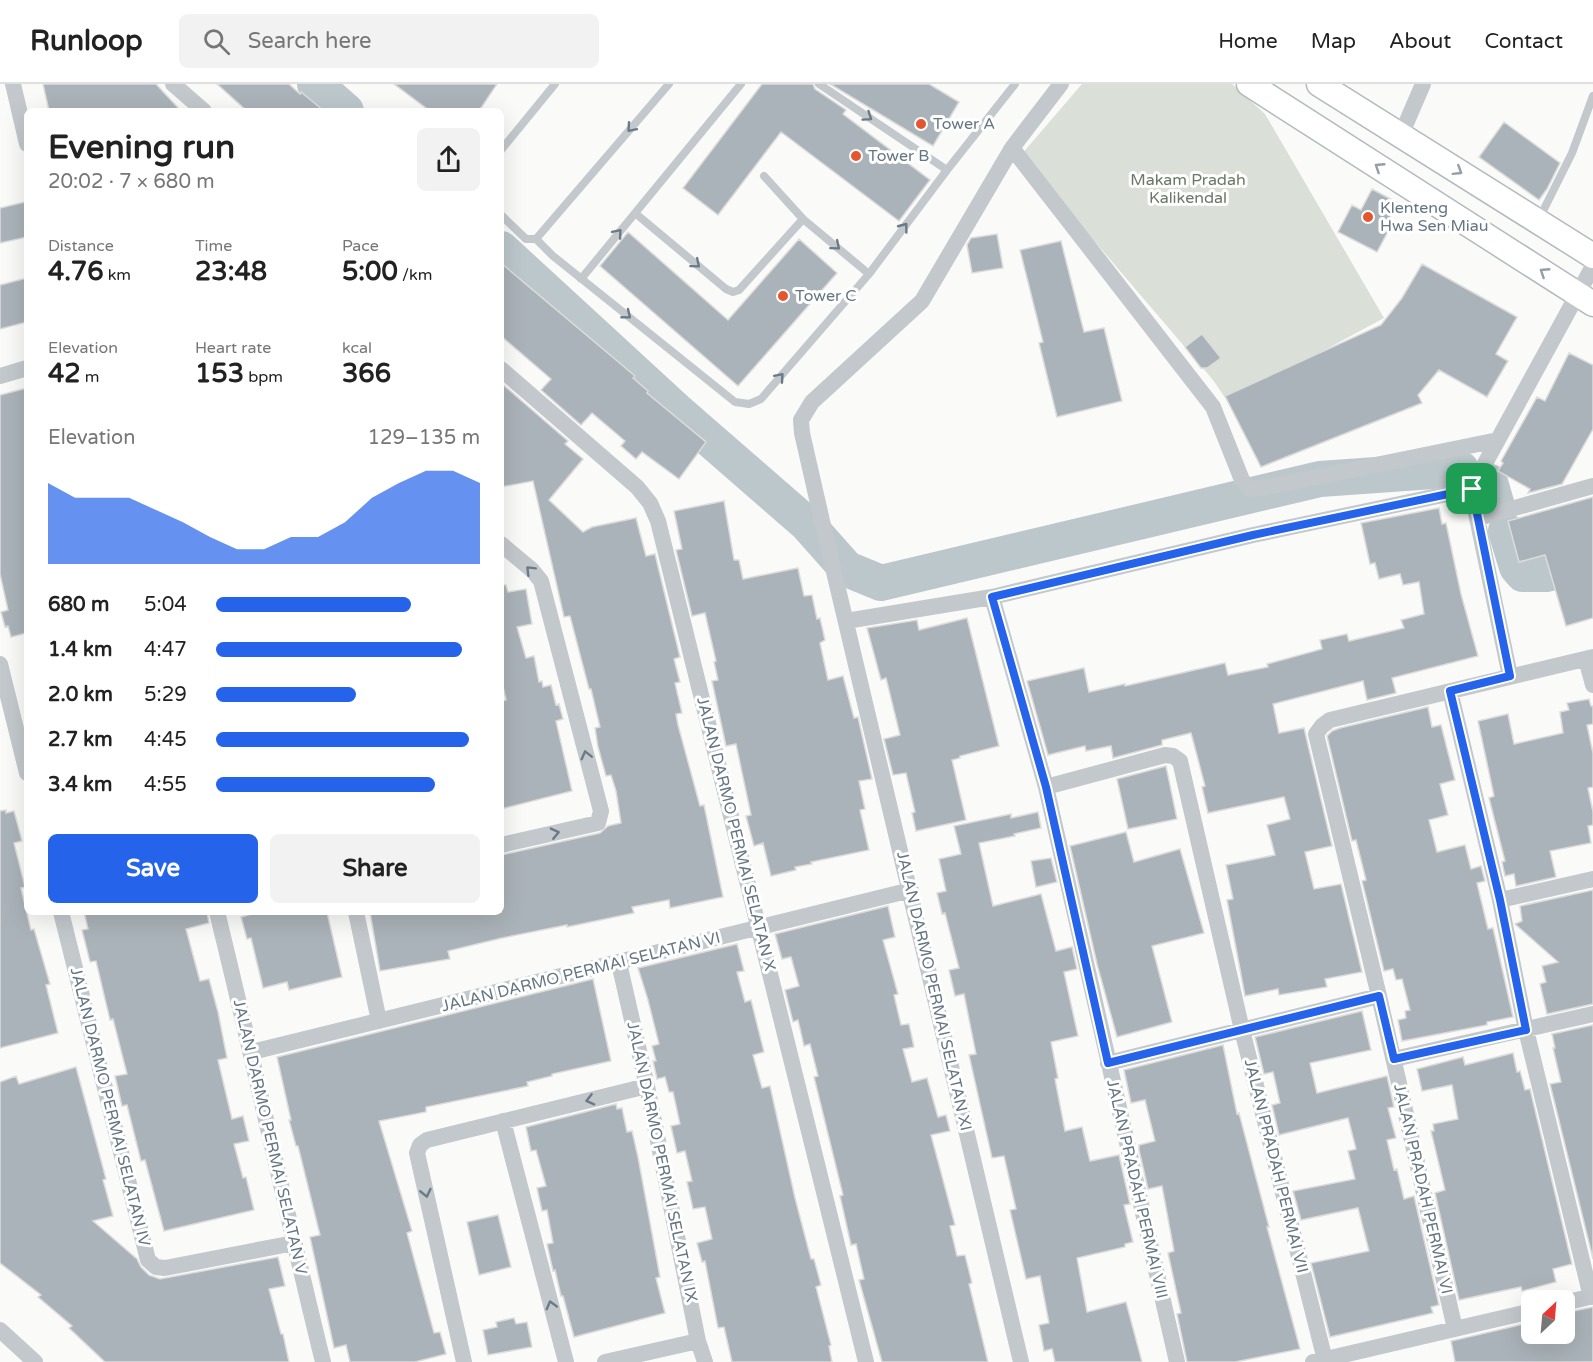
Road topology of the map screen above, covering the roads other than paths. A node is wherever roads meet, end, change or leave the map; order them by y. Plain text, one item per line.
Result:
1 (13, 84) edge
2 (173, 84) edge
3 (555, 84) edge
4 (669, 84) edge
5 (741, 84) edge
6 (819, 84) edge
7 (1015, 84) edge
8 (1061, 84) edge
9 (1249, 84) edge
10 (1423, 84) edge
11 (1320, 85) edge
12 (1593, 96) edge
13 (201, 108) edge
14 (1301, 117) junction
15 (24, 131) edge
16 (1401, 135) junction
17 (504, 146) edge
18 (1012, 148) junction
19 (946, 170) junction
20 (764, 176) dead end
21 (635, 213) junction
22 (504, 218) edge
23 (803, 219) junction
24 (1537, 221) junction
25 (536, 239) junction
26 (1593, 256) edge
27 (1593, 266) edge
28 (869, 274) junction
29 (581, 279) junction
30 (1586, 299) edge
31 (24, 369) edge
32 (504, 372) edge
33 (0, 376) edge
34 (1498, 440) junction
35 (1593, 486) edge
36 (1472, 489) junction
37 (1479, 518) junction
38 (504, 547) edge
39 (992, 597) junction
40 (846, 621) junction
41 (1590, 658) edge
42 (0, 664) edge
43 (1510, 676) junction
44 (1593, 685) edge
45 (1450, 691) junction
46 (24, 761) edge
47 (1046, 787) junction
48 (504, 844) edge
49 (1593, 879) edge
50 (911, 890) junction
51 (1500, 900) junction
52 (62, 915) edge
53 (218, 915) edge
54 (357, 915) edge
55 (759, 928) junction
56 (619, 963) junction
57 (1379, 996) junction
58 (1593, 1014) edge
59 (379, 1021) junction
60 (1242, 1030) junction
61 (1526, 1030) junction
62 (252, 1052) junction
63 (1394, 1059) junction
64 (1108, 1063) junction
65 (647, 1086) junction
66 (503, 1121) junction
67 (294, 1243) junction
68 (1592, 1296) edge
69 (1575, 1300) edge
70 (1521, 1314) edge
71 (1455, 1329) junction
72 (0, 1330) edge
73 (698, 1341) junction
74 (1319, 1361) edge
75 (35, 1362) edge
76 (323, 1362) edge
77 (465, 1362) edge
78 (566, 1362) edge
79 (605, 1362) edge
80 (705, 1362) edge
81 (866, 1362) edge
82 (1021, 1362) edge
83 (1177, 1362) edge

1 - 15 street
2 - 13 street
3 - 17 lane
4 -> 25 lane
5 - 21 lane
6 -> 19 lane
7 - 19 lane
8 - 18 street
9 - 14 main road
10 - 16 street
11 - 14 main road
11 - 16 main road
12 - 24 lane
30 -> 14 main road
16 -> 24 main road
18 - 34 street
18 - 40 street, JALAN DARMO PERMAI SELATAN XI
28 -> 19 lane
20 - 23 lane
21 -> 23 lane
29 -> 21 lane
22 - 25 lane
23 -> 28 lane
24 - 26 main road
25 - 29 lane
27 - 30 street
29 -> 28 lane
30 - 34 street
31 - 33 street
32 - 55 street, JALAN DARMO PERMAI SELATAN X
34 - 36 street
35 - 37 street
36 - 37 street
36 - 39 street
37 - 43 street
48 -> 38 street
39 - 40 street
39 - 47 street, JALAN PRADAH PERMAI VIII
40 - 50 street, JALAN DARMO PERMAI SELATAN XI
41 - 43 street
41 - 44 street
42 - 46 street
43 - 45 street
45 - 51 street
45 - 57 street, JALAN PRADAH PERMAI VI
47 - 60 street, JALAN PRADAH PERMAI VII
47 - 64 street, JALAN PRADAH PERMAI VIII
49 - 51 street
50 - 55 street, JALAN DARMO PERMAI SELATAN VI
50 - 82 street, JALAN DARMO PERMAI SELATAN XI
51 - 61 street
52 - 67 street, JALAN DARMO PERMAI SELATAN IV
53 - 62 street, JALAN DARMO PERMAI SELATAN V
54 - 59 street
55 - 56 street, JALAN DARMO PERMAI SELATAN VI
55 - 81 street, JALAN DARMO PERMAI SELATAN X
56 - 59 street, JALAN DARMO PERMAI SELATAN VI
56 - 65 street, JALAN DARMO PERMAI SELATAN IX
57 - 60 street
57 - 63 street, JALAN PRADAH PERMAI VI
58 - 61 street
59 - 62 street, JALAN DARMO PERMAI SELATAN VI
60 - 64 street
60 - 74 street, JALAN PRADAH PERMAI VII
61 - 63 street
61 - 68 street
62 - 67 street, JALAN DARMO PERMAI SELATAN V
63 - 71 street, JALAN PRADAH PERMAI VI
64 - 83 street, JALAN PRADAH PERMAI VIII
65 -> 66 street
65 - 73 street, JALAN DARMO PERMAI SELATAN IX
66 -> 77 street
78 -> 66 street
67 - 76 street, JALAN DARMO PERMAI SELATAN V
68 - 69 street
70 - 71 street
71 - 74 street
72 - 75 street
73 - 79 street
73 - 80 street, JALAN DARMO PERMAI SELATAN IX

